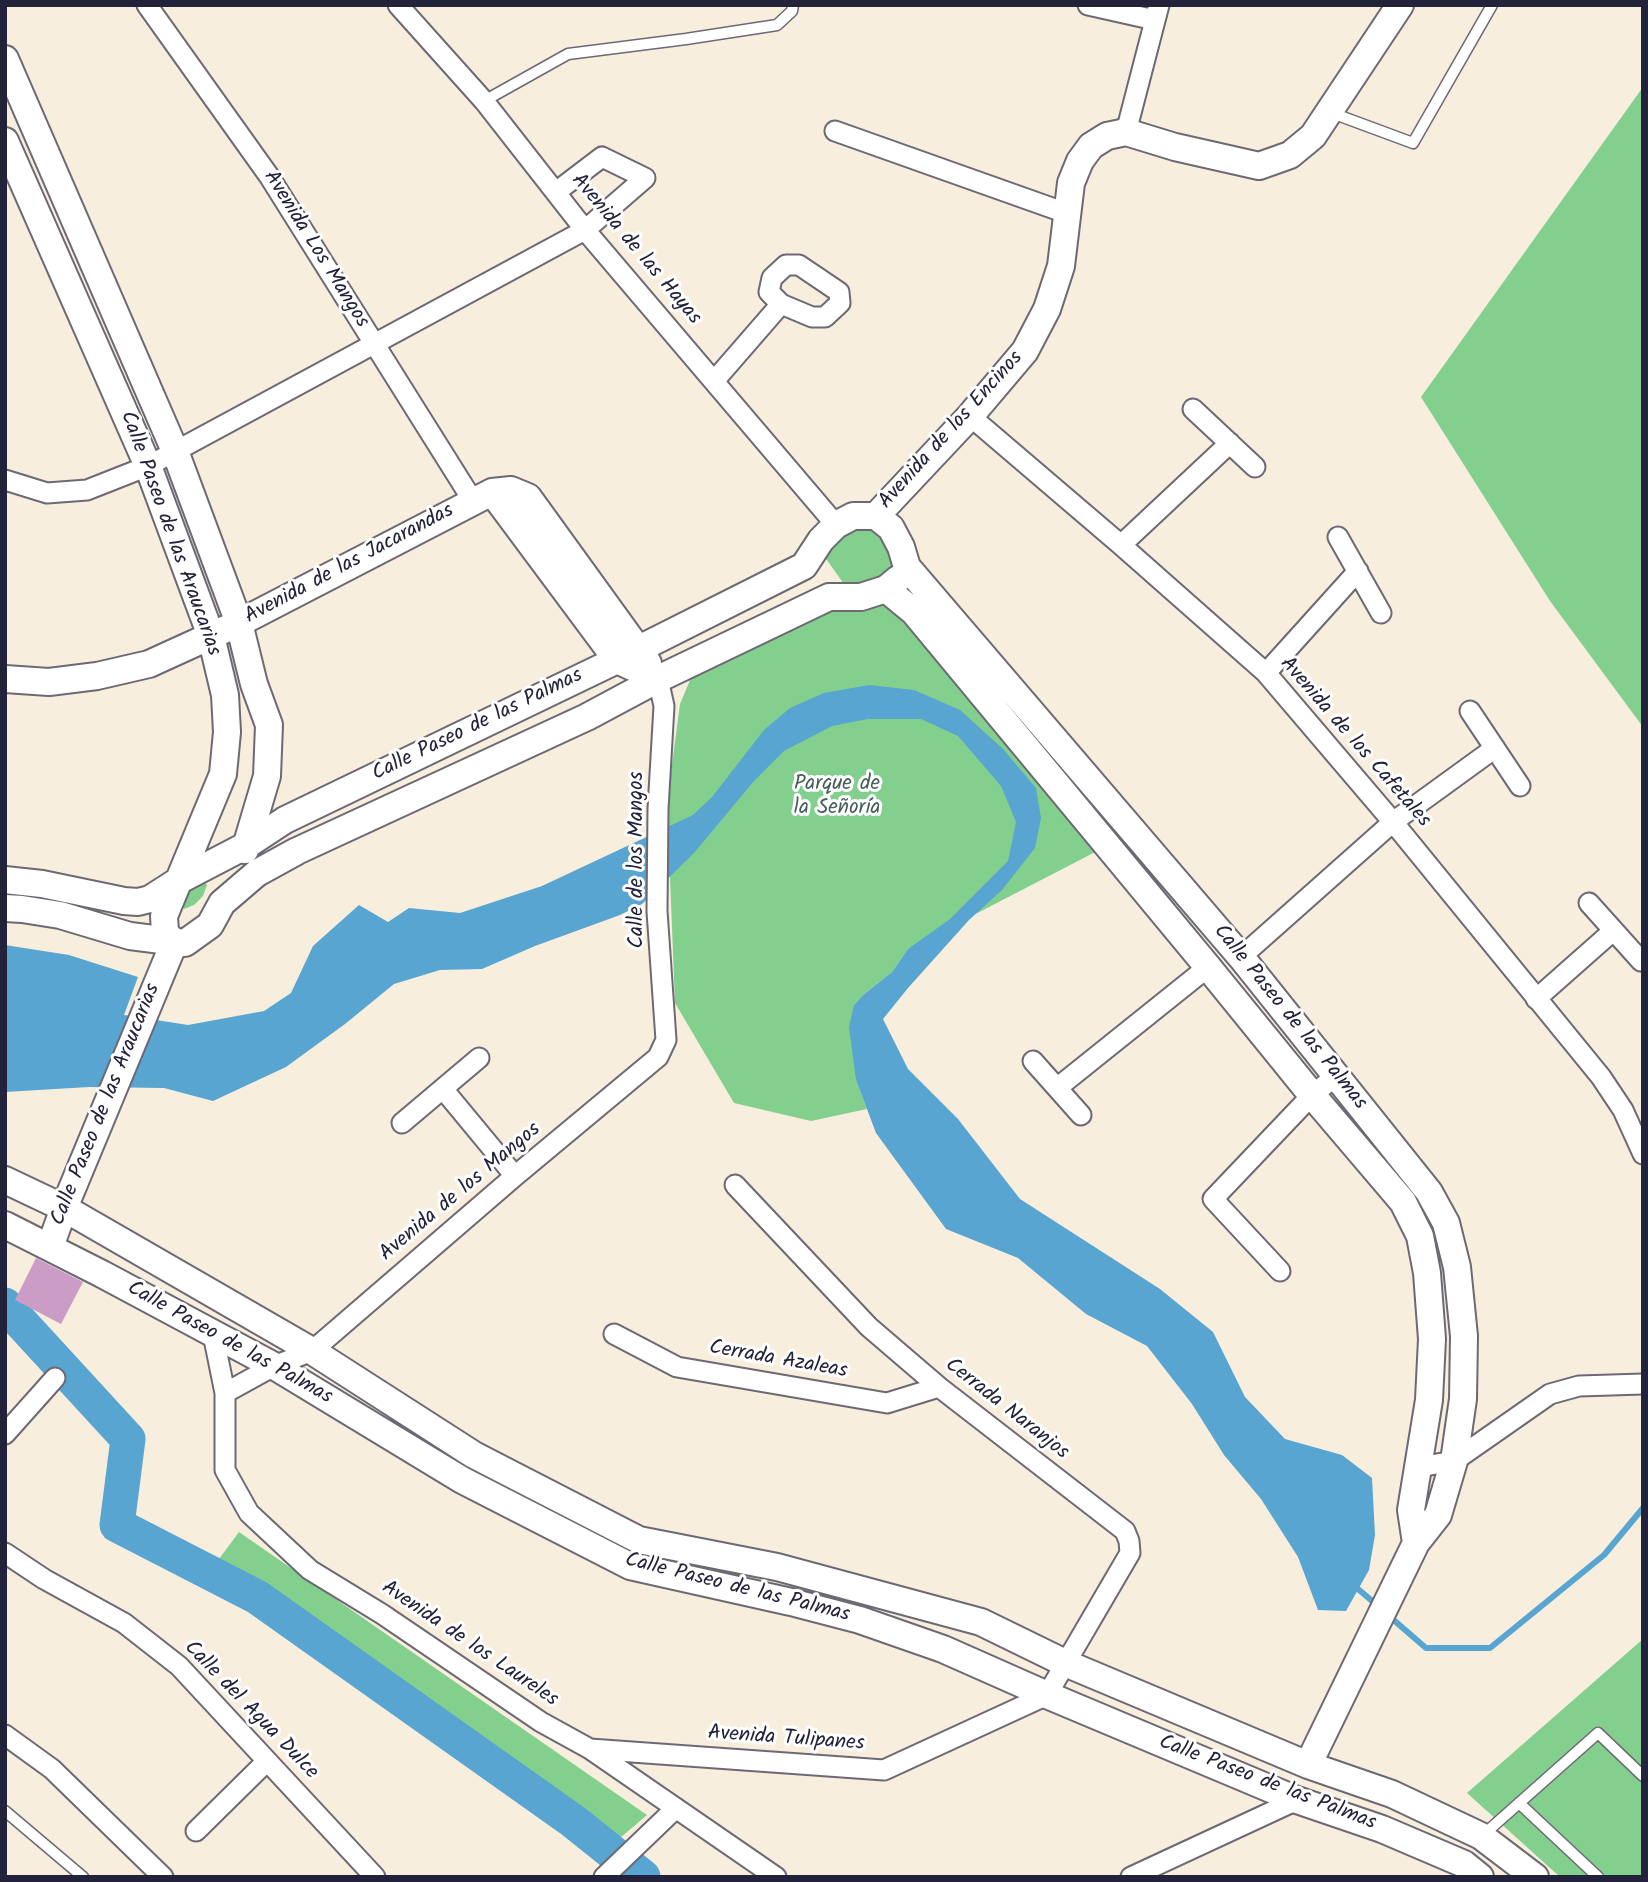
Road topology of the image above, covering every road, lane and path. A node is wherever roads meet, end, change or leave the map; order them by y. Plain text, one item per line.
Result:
1 (147, 5) edge
2 (398, 5) edge
3 (793, 5) edge
4 (1088, 5) edge
5 (1400, 5) edge
6 (1492, 5) edge
7 (1157, 12) edge
8 (5, 59) edge
9 (484, 101) junction
10 (1331, 112) junction
11 (835, 131) dead end
12 (1126, 132) junction
13 (5, 141) edge
14 (556, 192) junction
15 (1066, 213) junction
16 (585, 230) junction
17 (782, 304) dead end
18 (373, 342) junction
19 (715, 380) junction
20 (1193, 409) dead end
21 (970, 416) junction
22 (1230, 443) junction
23 (175, 451) junction
24 (148, 466) junction
25 (1255, 467) dead end
26 (5, 480) edge
27 (482, 496) junction
28 (876, 516) junction
29 (836, 525) junction
30 (1338, 537) dead end
31 (1121, 545) junction
32 (907, 567) junction
33 (1358, 571) junction
34 (886, 589) junction
35 (1381, 612) dead end
36 (239, 623) junction
37 (211, 636) junction
38 (628, 654) junction
39 (1266, 674) junction
40 (5, 679) edge
41 (658, 679) junction
42 (1470, 710) dead end
43 (1495, 748) junction
44 (1520, 786) dead end
45 (1393, 822) junction
46 (247, 845) junction
47 (5, 880) edge
48 (178, 881) junction
49 (1191, 899) junction
50 (222, 903) junction
51 (1589, 903) dead end
52 (5, 908) edge
53 (1167, 918) junction
54 (1613, 931) junction
55 (174, 943) junction
56 (1241, 957) junction
57 (1641, 961) dead end
58 (1208, 967) junction
59 (1536, 999) junction
60 (666, 1040) joint
61 (479, 1058) dead end
62 (1033, 1060) dead end
63 (1336, 1076) junction
64 (1057, 1088) junction
65 (443, 1089) junction
66 (1312, 1096) junction
67 (1081, 1115) dead end
68 (402, 1123) dead end
69 (1643, 1154) edge
70 (515, 1176) junction
71 (5, 1180) edge
72 (734, 1185) dead end
73 (64, 1208) junction
74 (5, 1225) edge
75 (50, 1247) junction
76 (1280, 1271) dead end
77 (213, 1334) junction
78 (614, 1334) dead end
79 (312, 1351) junction
80 (274, 1366) junction
81 (55, 1378) dead end
82 (1643, 1384) edge
83 (939, 1387) junction
84 (225, 1393) junction
85 (5, 1434) edge
86 (1454, 1461) junction
87 (1419, 1467) junction
88 (1416, 1543) junction
89 (5, 1553) edge
90 (1065, 1663) junction
91 (1047, 1695) junction
92 (5, 1735) edge
93 (590, 1748) junction
94 (267, 1761) junction
95 (1308, 1765) junction
96 (1643, 1776) edge
97 (1297, 1800) junction
98 (1519, 1803) junction
99 (676, 1808) junction
100 (5, 1811) edge
101 (196, 1831) dead end
102 (1481, 1836) junction
103 (608, 1872) edge
104 (1471, 1873) edge
105 (83, 1877) edge
106 (163, 1877) edge
107 (375, 1877) edge
108 (776, 1877) edge
109 (1131, 1877) edge
110 (1535, 1877) edge
111 (1598, 1877) edge

1 - 18 street, Avenida Los Mangos
2 - 9 street, Avenida de las Hayas
3 - 9 lane
4 - 7 street
5 - 10 street
6 - 10 lane
7 - 12 street
8 - 23 street, Calle Paseo de las Araucarias
9 - 14 street, Avenida de las Hayas
10 - 12 street
11 - 15 street
12 - 15 street, Avenida de los Encinos
13 - 24 street, Calle Paseo de las Araucarias
14 - 16 street, Avenida de las Hayas
14 - 16 street
15 - 21 street, Avenida de los Encinos
16 - 18 street
16 - 19 street, Avenida de las Hayas
17 - 19 street
18 - 23 street
18 - 27 street, Avenida Los Mangos
19 - 29 street, Avenida de las Hayas
20 - 22 street
21 - 28 street, Avenida de los Encinos
21 - 31 street, Avenida de los Cafetales
22 - 25 street
22 - 31 street
23 - 24 street
23 - 36 street, Calle Paseo de las Araucarias
24 - 26 street
24 - 37 street, Calle Paseo de las Araucarias
27 - 36 street, Avenida de las Jacarandas
27 - 38 street
28 - 29 street
28 - 32 street, Calle Paseo de las Palmas
29 - 38 street, Calle Paseo de las Palmas
30 - 33 street
31 - 39 street, Avenida de los Cafetales
32 - 34 street
32 - 49 street, Calle Paseo de las Palmas
33 - 35 street
33 - 39 street
34 - 41 street, Calle Paseo de las Palmas
34 - 53 street, Calle Paseo de las Palmas
36 - 37 street, Avenida de las Jacarandas
36 - 46 street, Calle Paseo de las Araucarias
37 - 40 street, Avenida de las Jacarandas
37 - 48 street, Calle Paseo de las Araucarias
38 - 41 street
38 - 46 street, Calle Paseo de las Palmas
39 - 45 street, Avenida de los Cafetales
41 - 50 street, Calle Paseo de las Palmas
41 - 60 street, Calle de los Mangos
42 - 43 street
43 - 44 street
43 - 45 street
45 - 56 street
45 - 59 street, Avenida de los Cafetales
46 - 48 street, Calle Paseo de las Palmas
46 - 50 street, Calle Paseo de las Araucarias
47 - 48 street, Calle Paseo de las Palmas
48 - 55 street, Calle Paseo de las Araucarias
49 - 53 street
49 - 56 street, Calle Paseo de las Palmas
50 - 55 street, Calle Paseo de las Palmas
51 - 54 street
52 - 55 street
53 - 58 street, Calle Paseo de las Palmas
54 - 57 street
54 - 59 street
55 - 73 street, Calle Paseo de las Araucarias
56 - 63 street, Calle Paseo de las Palmas
58 - 64 street
58 - 66 street, Calle Paseo de las Palmas
59 - 69 street, Avenida de los Cafetales
60 - 70 street, Avenida de los Mangos
61 - 65 street
62 - 64 street
63 - 66 street
63 - 86 street, Calle Paseo de las Palmas
64 - 67 street
65 - 68 street
65 - 70 street
66 - 76 street
66 - 87 street, Calle Paseo de las Palmas
70 - 79 street, Avenida de los Mangos
71 - 73 street, Calle Paseo de las Palmas
72 - 83 street, Cerrada Naranjos
73 - 75 street, Calle Paseo de las Araucarias
73 - 79 street, Calle Paseo de las Palmas
74 - 75 street, Calle Paseo de las Palmas
75 - 77 street, Calle Paseo de las Palmas
77 - 80 street, Calle Paseo de las Palmas
77 - 84 street, Avenida de los Laureles
78 - 83 street, Cerrada Azaleas
79 - 80 street, Avenida de los Mangos
79 - 90 street, Calle Paseo de las Palmas
80 - 84 street
80 - 91 street, Calle Paseo de las Palmas
81 - 85 street
82 - 86 street
83 - 90 street, Cerrada Naranjos
84 - 93 street, Avenida de los Laureles
86 - 87 street
86 - 88 street, Calle Paseo de las Palmas
87 - 88 street, Calle Paseo de las Palmas
88 - 95 street, Calle Paseo de las Palmas
89 - 94 street, Calle del Agua Dulce
90 - 91 street, Cerrada Naranjos
90 - 95 street, Calle Paseo de las Palmas
91 - 93 street, Avenida Tulipanes
91 - 97 street, Calle Paseo de las Palmas
92 - 106 street
93 - 99 street, Avenida de los Laureles
94 - 101 street
94 - 107 street, Calle del Agua Dulce
95 - 97 street
95 - 102 street, Calle Paseo de las Palmas
96 - 98 lane
97 - 104 street, Calle Paseo de las Palmas
97 - 109 street
98 - 102 lane
98 - 111 lane
99 - 103 street
99 - 108 street, Avenida de los Laureles
100 - 105 lane
102 - 104 street, Calle Paseo de las Palmas
102 - 110 street, Calle Paseo de las Palmas

